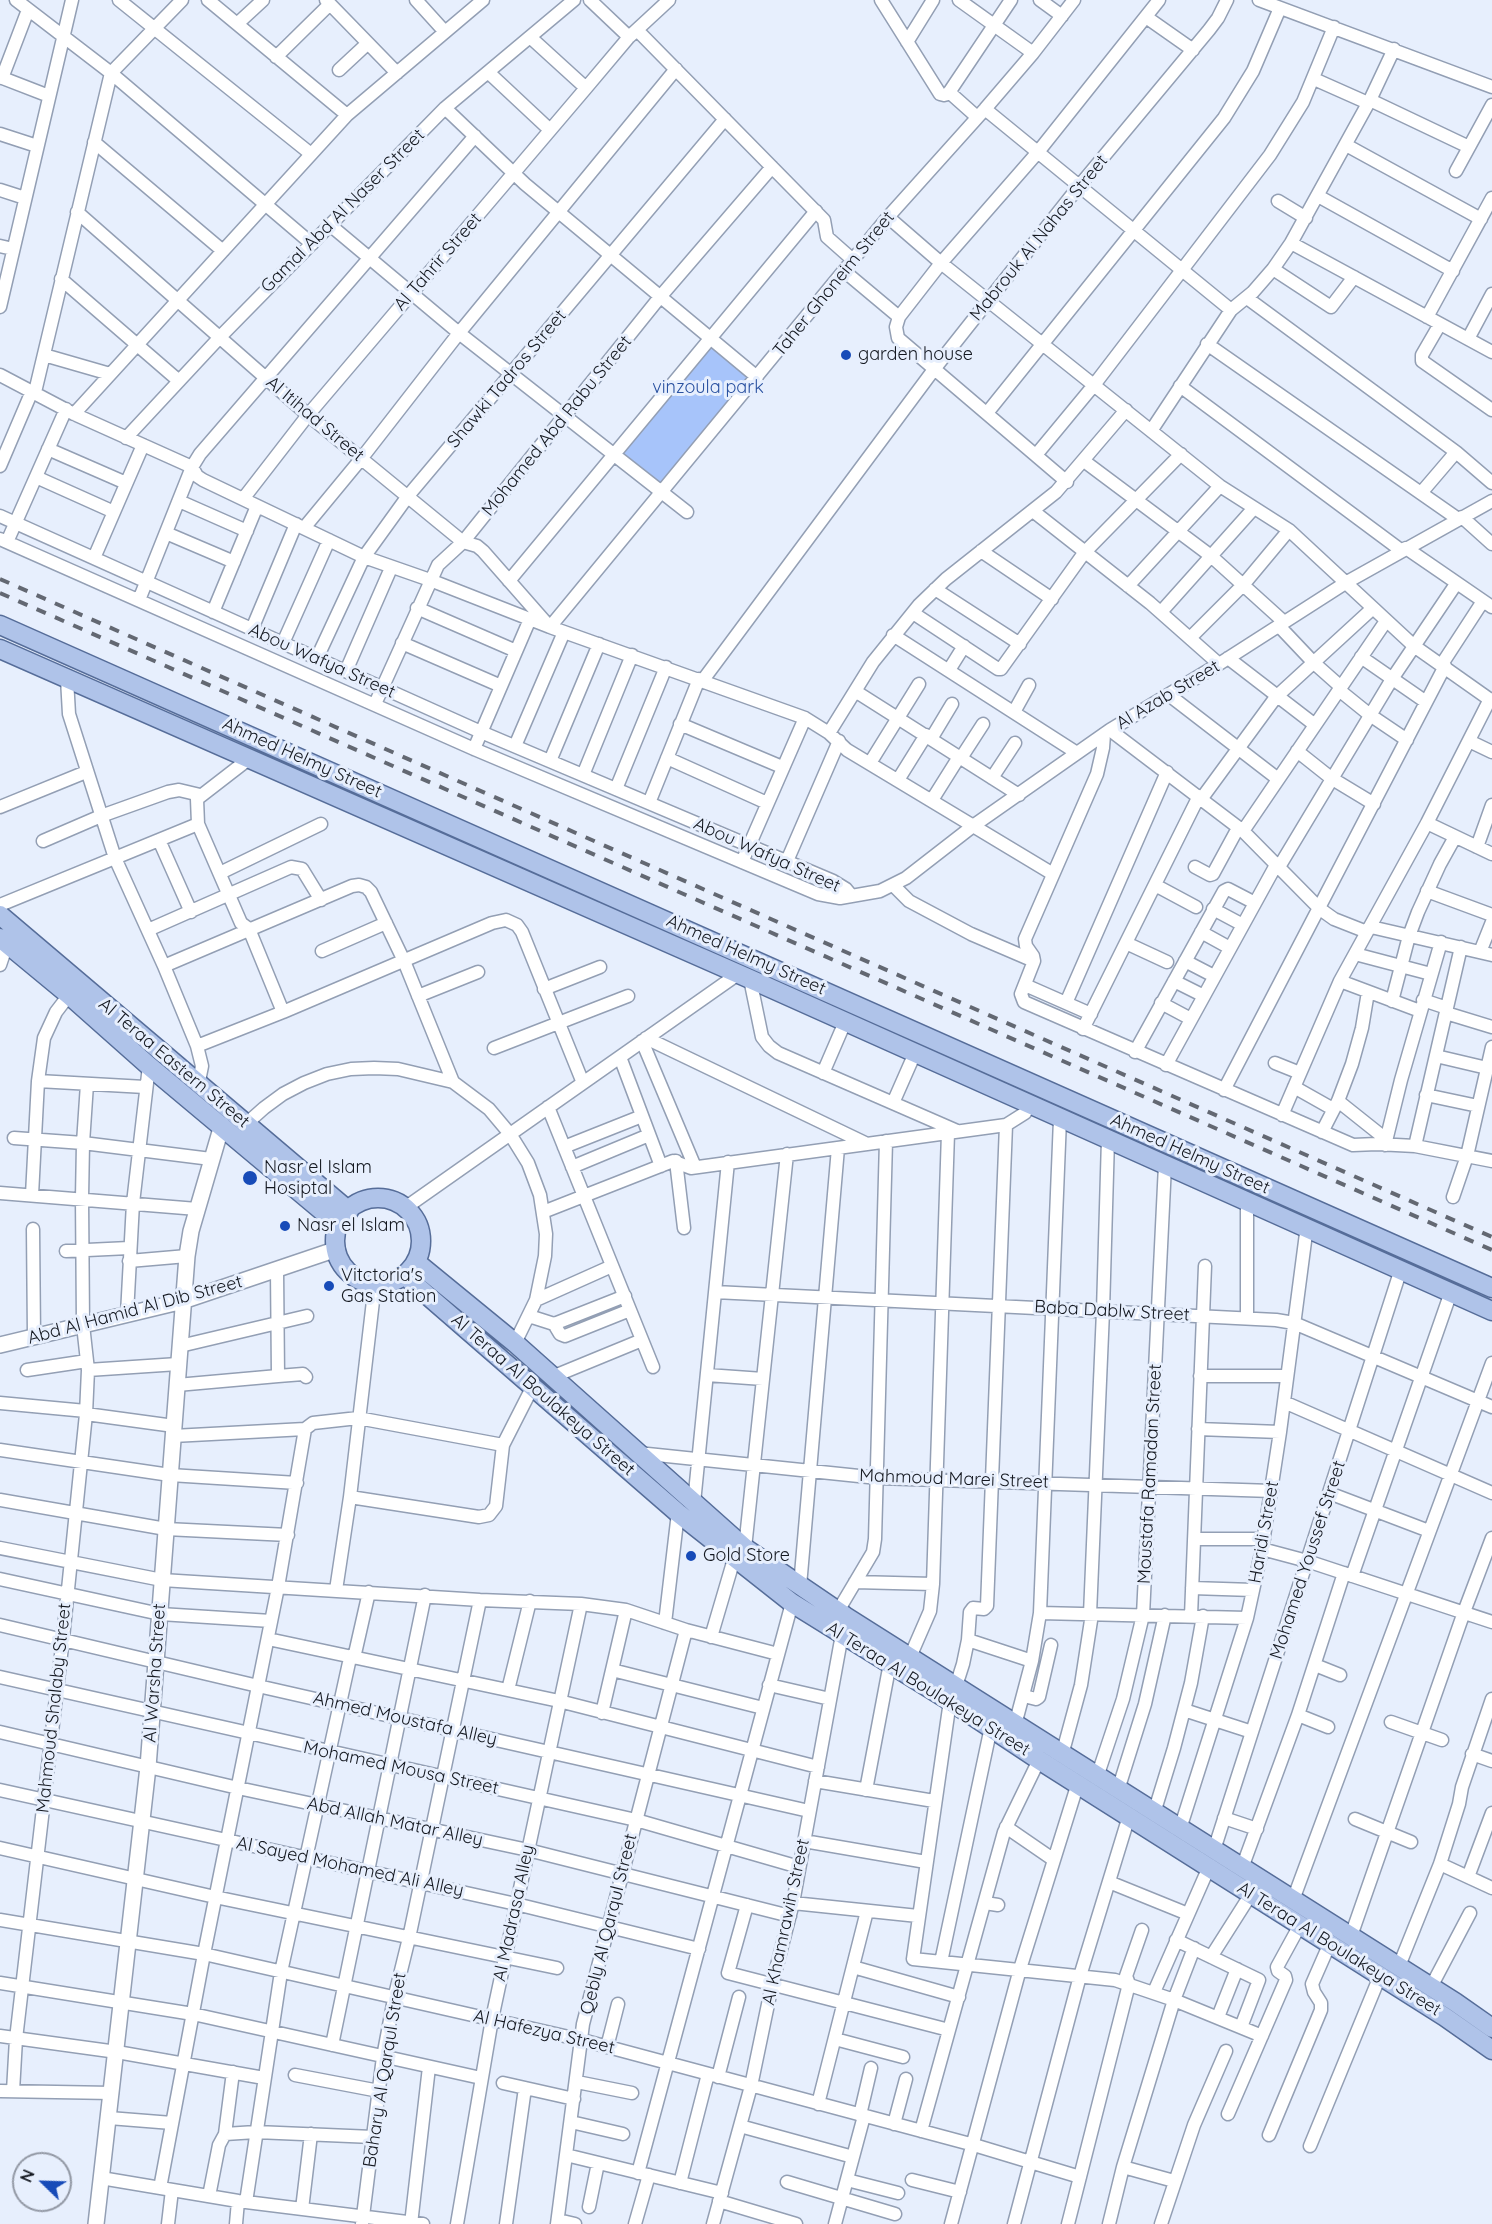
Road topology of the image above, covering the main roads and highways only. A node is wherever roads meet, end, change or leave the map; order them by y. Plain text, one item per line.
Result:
1 (0, 625) edge
2 (0, 649) edge
3 (0, 915) edge
4 (4, 941) edge
5 (344, 1218) junction
6 (410, 1269) junction
7 (1492, 1288) edge
8 (1492, 1311) edge
9 (740, 1553) junction
10 (953, 1694) junction
11 (1211, 1858) junction
12 (1450, 2010) junction
13 (1490, 2022) edge
14 (1492, 2050) edge

1 - 7 main road, Ahmed Helmy Street
2 - 8 main road, Ahmed Helmy Street
3 - 5 main road, Al Teraa Eastern Street
4 - 5 main road, Al Teraa Eastern Street
5 - 6 main road
5 - 6 main road
6 - 9 main road, Al Teraa Al Boulakeya Street
6 - 9 main road, Al Teraa Al Boulakeya Street
9 - 10 main road, Al Teraa Al Boulakeya Street
9 - 10 main road, Al Teraa Al Boulakeya Street
10 - 11 main road, Al Teraa Al Boulakeya Street
10 - 11 main road, Al Teraa Al Boulakeya Street
11 - 12 main road, Al Teraa Al Boulakeya Street
11 - 12 main road, Al Teraa Al Boulakeya Street
12 - 13 main road, Al Teraa Al Boulakeya Street
12 - 14 main road, Al Teraa Al Boulakeya Street

